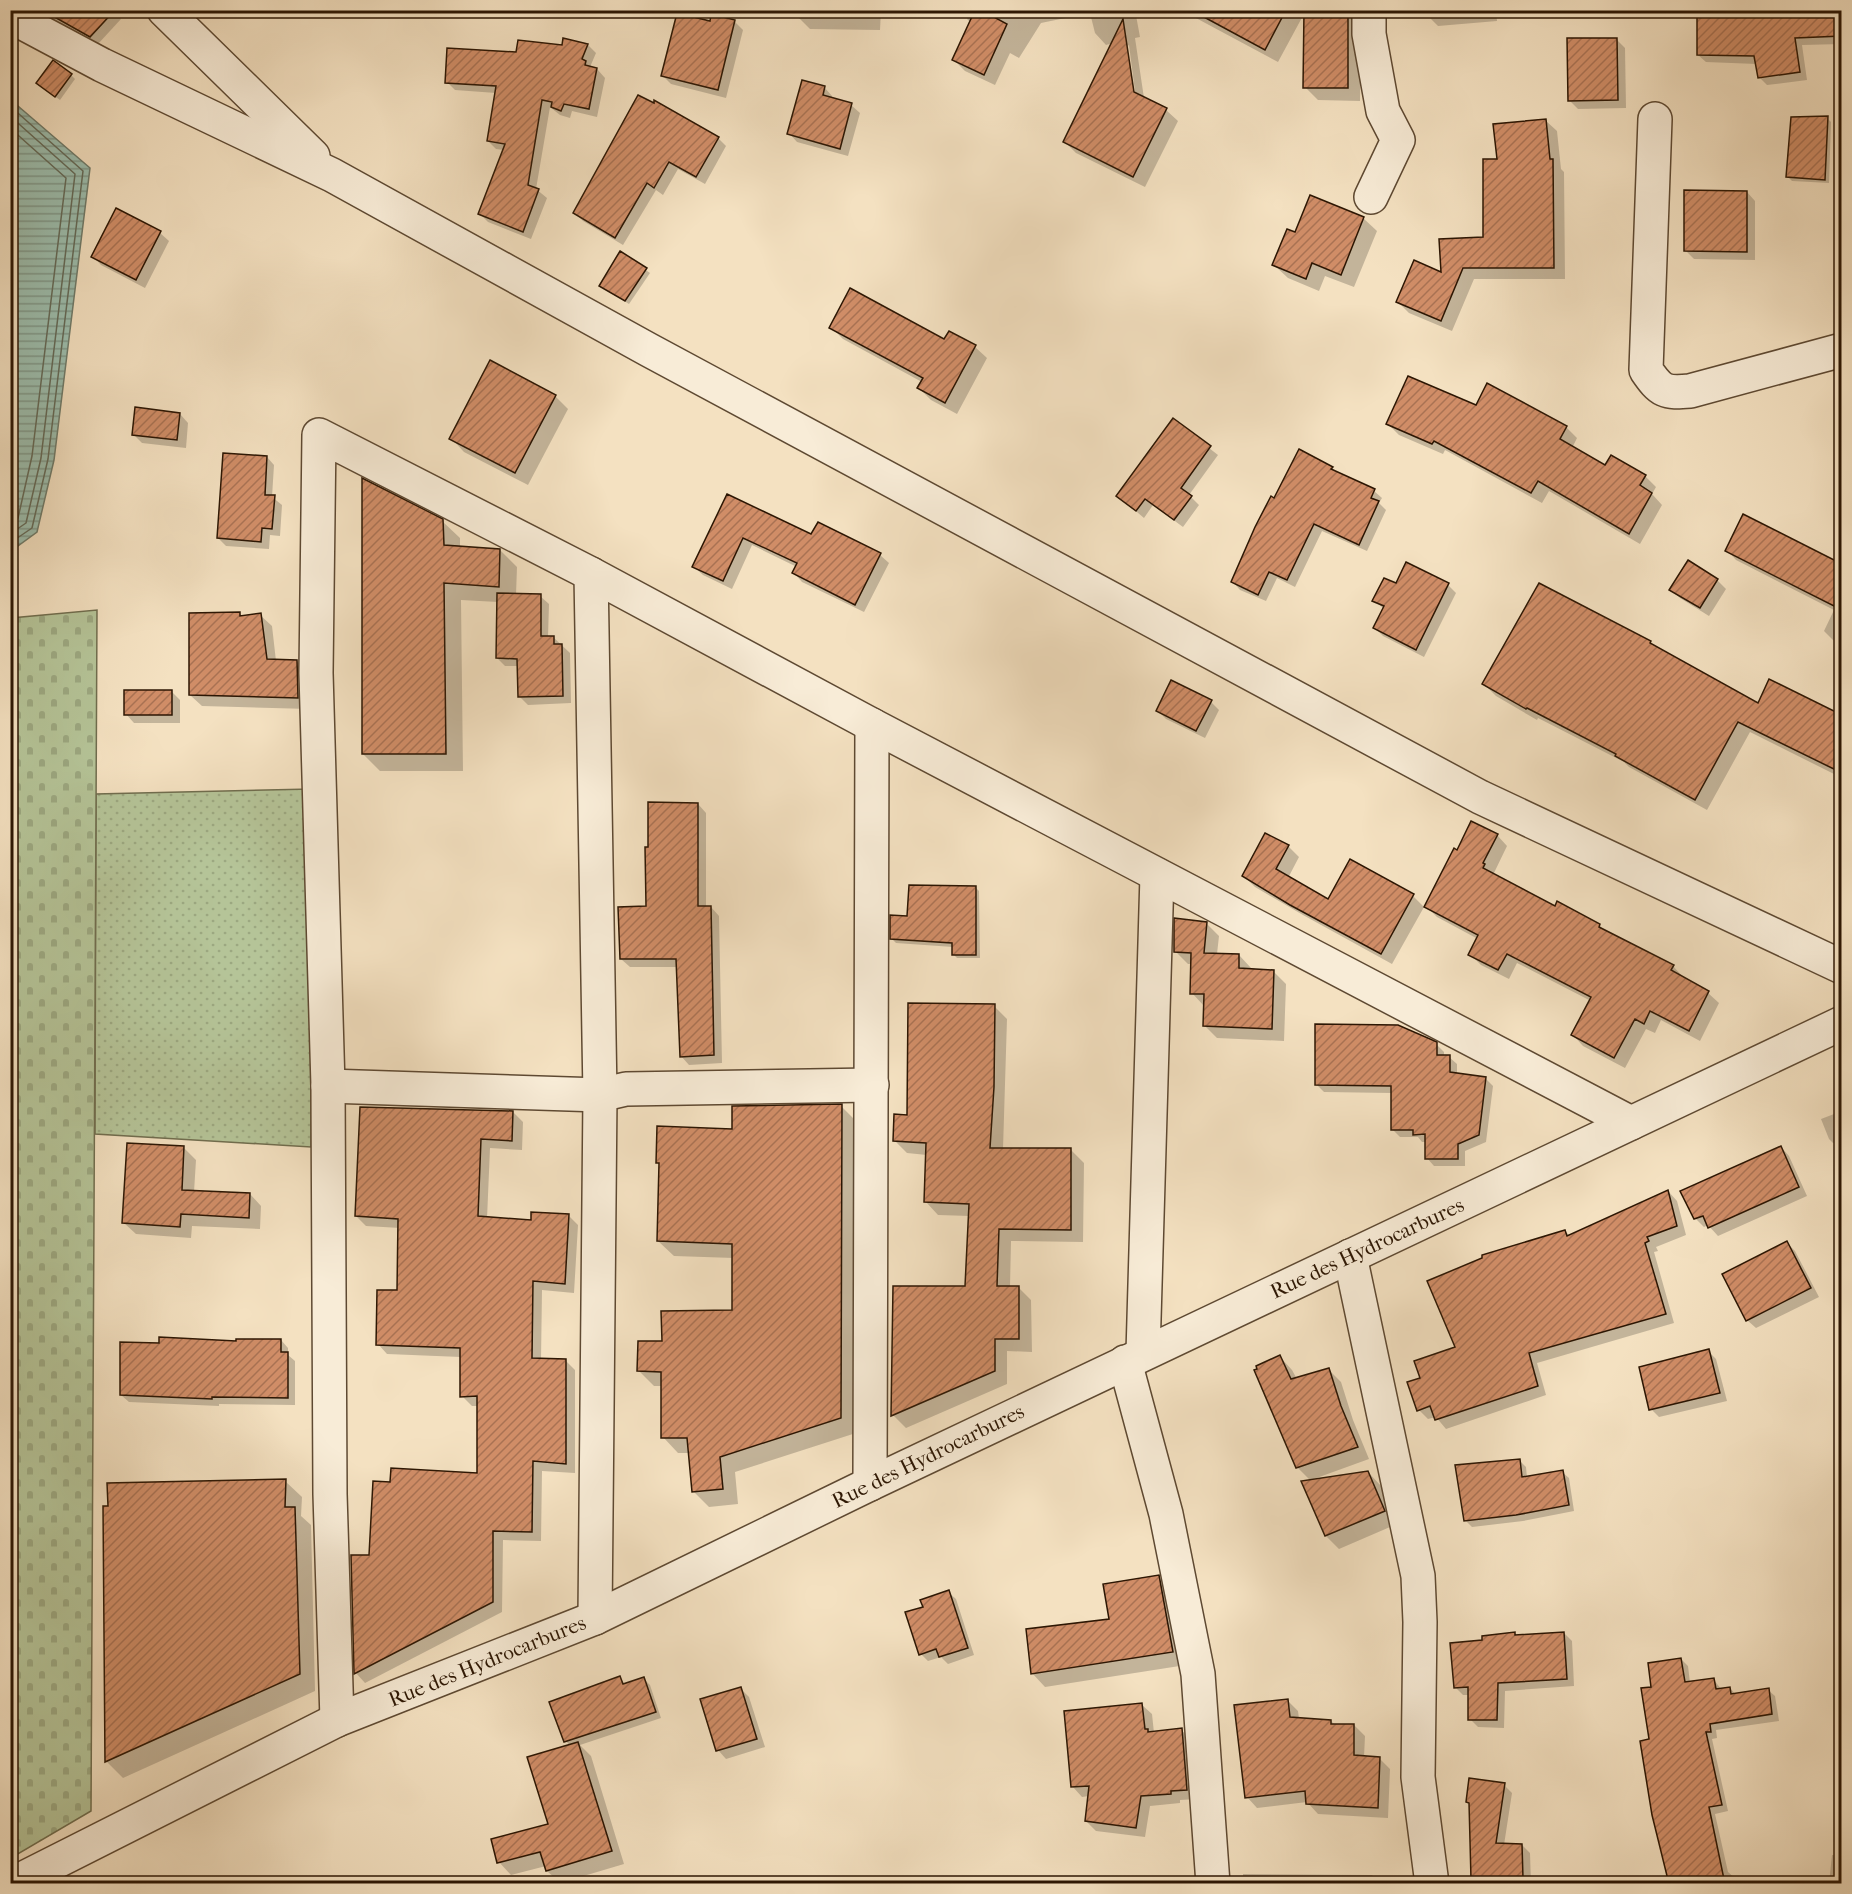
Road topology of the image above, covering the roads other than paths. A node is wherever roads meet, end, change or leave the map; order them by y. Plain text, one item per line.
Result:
1 (164, 10) edge
2 (1369, 10) edge
3 (10, 16) edge
4 (1655, 119) dead end
5 (332, 175) junction
6 (1371, 197) dead end
7 (1842, 350) edge
8 (591, 574) junction
9 (873, 725) junction
10 (1157, 875) junction
11 (1842, 967) edge
12 (1842, 1023) edge
13 (872, 1085) junction
14 (328, 1086) junction
15 (600, 1095) junction
16 (1631, 1123) junction
17 (1350, 1256) junction
18 (1134, 1358) junction
19 (870, 1484) junction
20 (595, 1618) junction
21 (337, 1720) junction
22 (12, 1884) edge
23 (1214, 1884) edge
24 (1432, 1884) edge

1 - 5 street
2 - 6 street
3 - 5 street
4 - 7 street
5 - 11 street
8 - 9 street
8 - 14 street
8 - 15 street
9 - 10 street
9 - 13 street
10 - 16 street
10 - 18 street
12 - 16 street, Rue des Hydrocarbures
13 - 15 street
13 - 19 street
14 - 15 street
14 - 21 street
15 - 20 street
16 - 17 street, Rue des Hydrocarbures
17 - 18 street, Rue des Hydrocarbures
17 - 24 street
18 - 19 street, Rue des Hydrocarbures
18 - 23 street
19 - 20 street, Rue des Hydrocarbures
20 - 21 street, Rue des Hydrocarbures
21 - 22 street, Rue des Hydrocarbures

